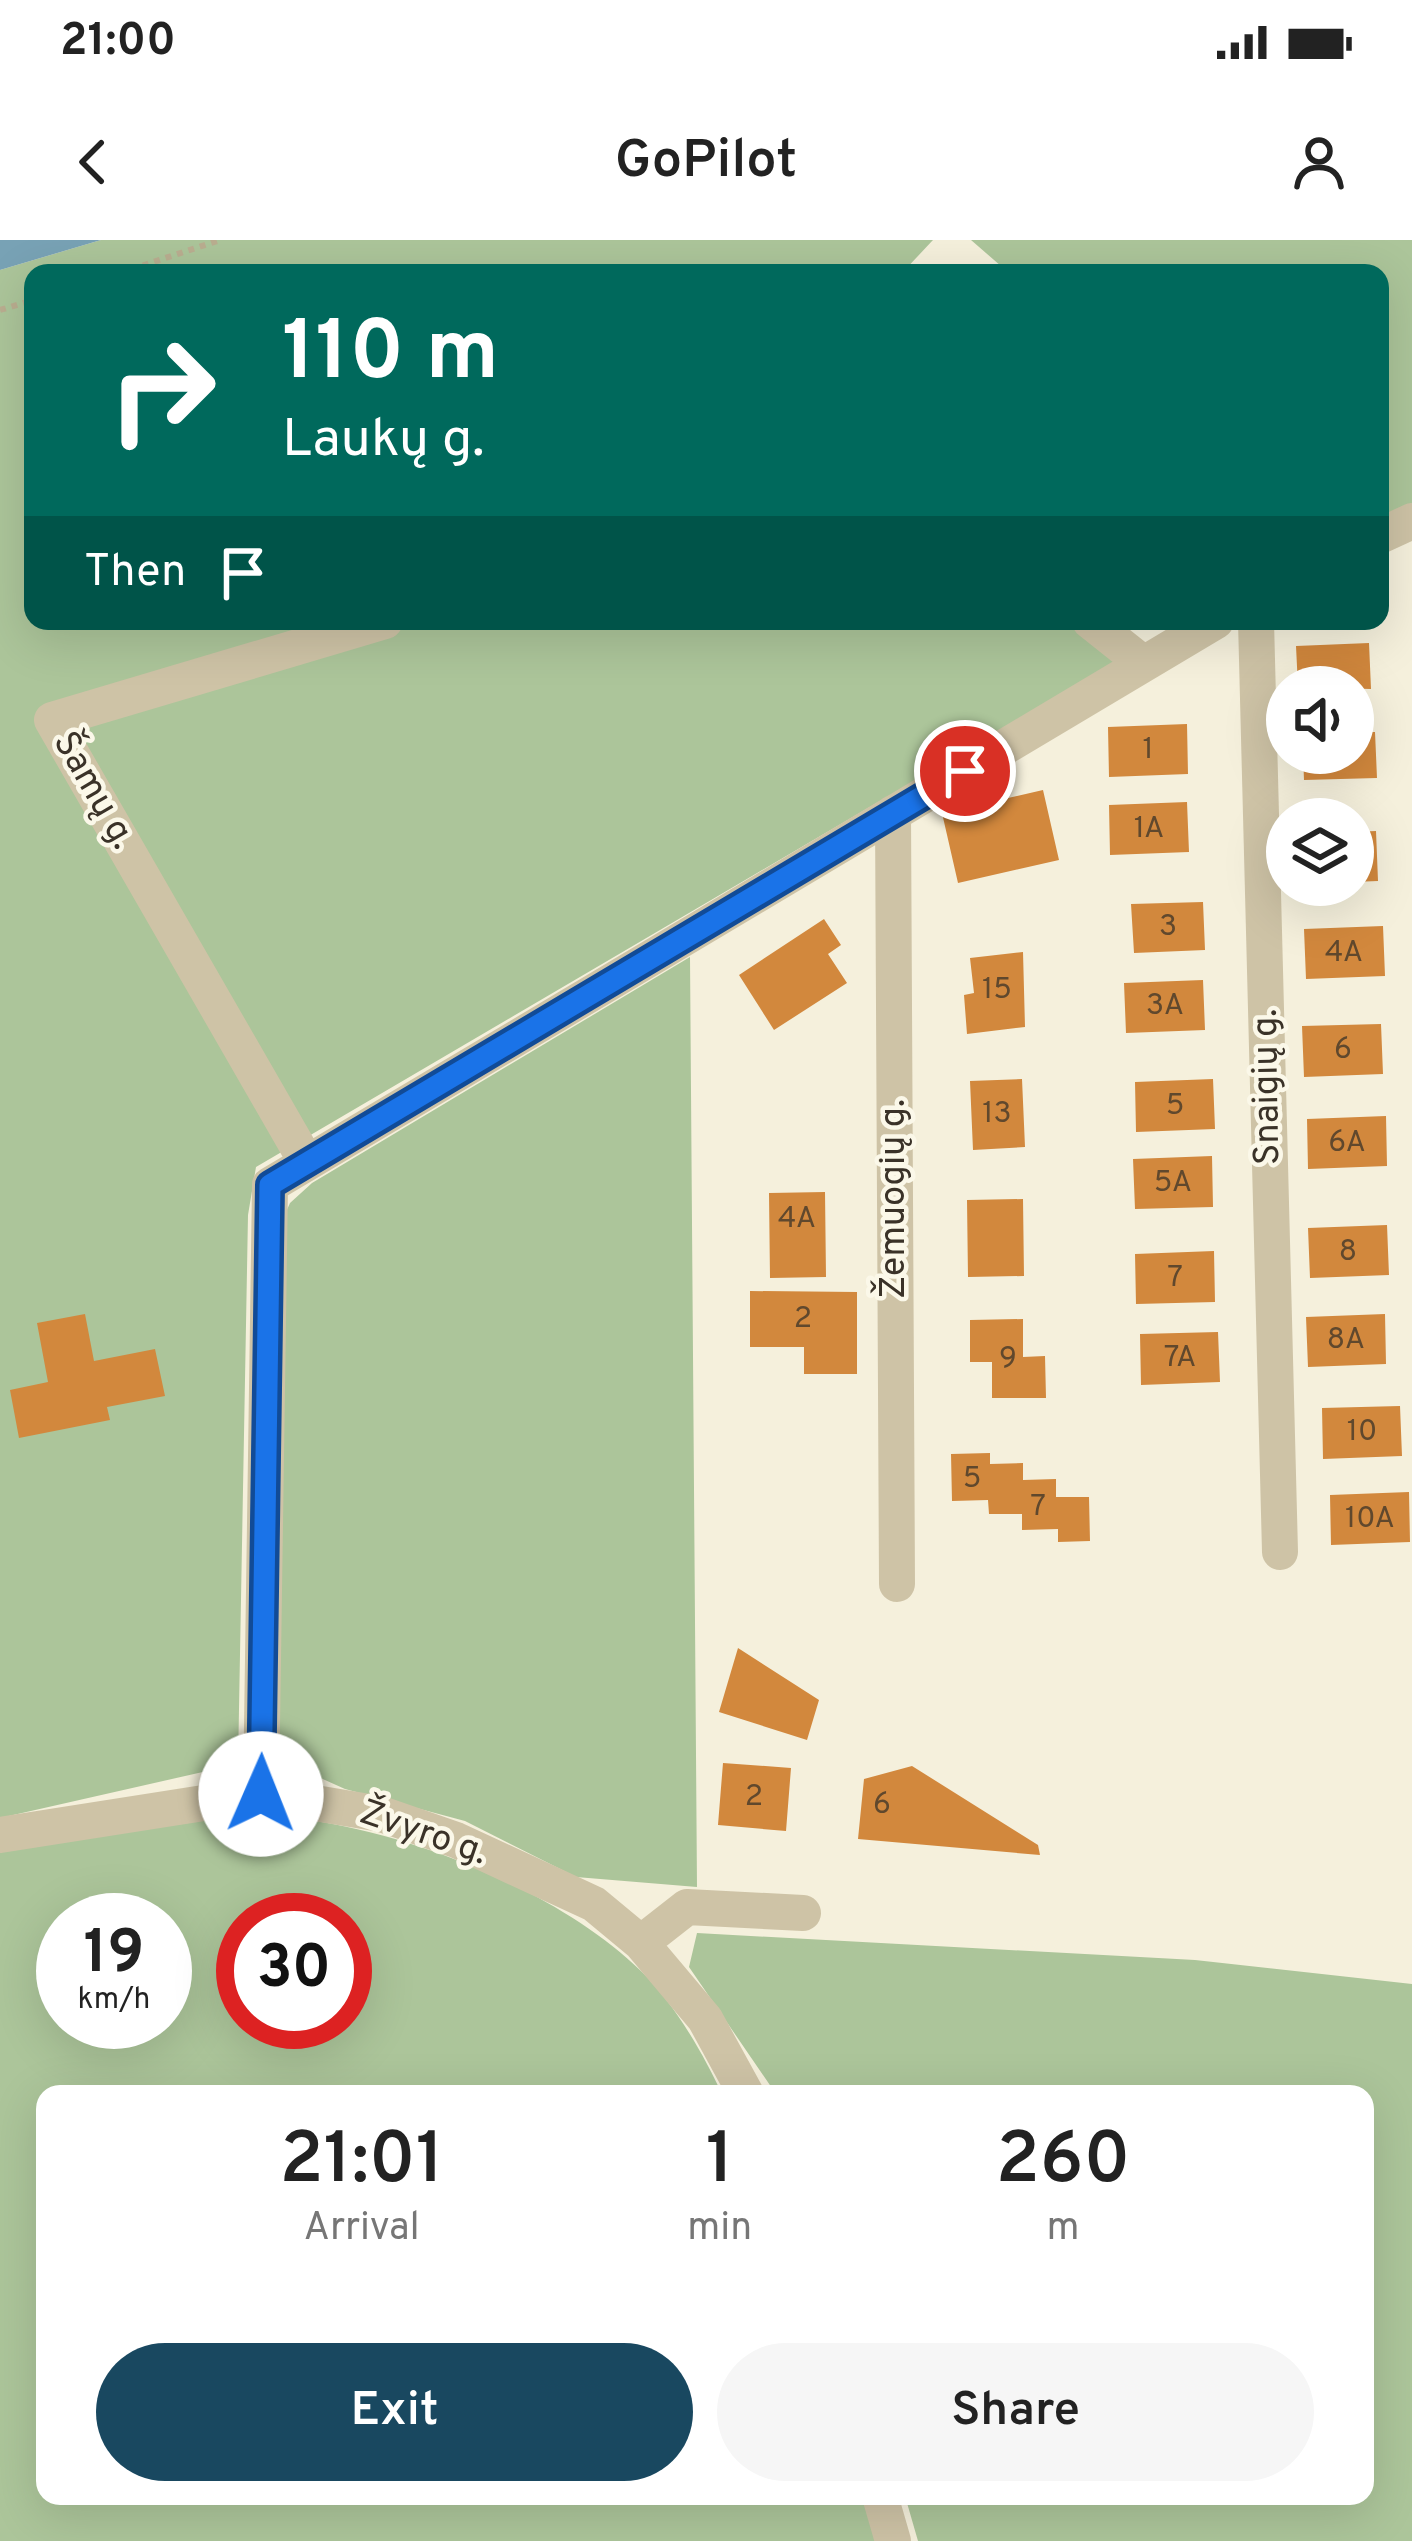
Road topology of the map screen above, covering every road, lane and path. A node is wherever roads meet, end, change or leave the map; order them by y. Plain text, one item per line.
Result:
1 (220, 240) edge
2 (147, 264) edge
3 (355, 630) edge
4 (1101, 630) edge
5 (1201, 630) edge
6 (1256, 630) edge
7 (1144, 664) junction
8 (893, 813) junction
9 (307, 1163) junction
10 (1280, 1552) dead end
11 (897, 1584) dead end
12 (261, 1794) junction
13 (0, 1835) edge
14 (802, 1913) dead end
15 (640, 1943) junction
16 (741, 2085) edge
17 (883, 2505) edge
18 (893, 2541) edge

1 - 2 path
3 - 9 street, Šamų g.
4 - 7 street
5 - 7 street
6 - 10 street, Snaigių g.
7 - 8 street
8 - 9 street
8 - 11 street, Žemuogių g.
9 - 12 street
12 - 13 street, Žvyro g.
12 - 15 street, Žvyro g.
14 - 15 street
15 - 16 street, Žvyro g.
17 - 18 street

